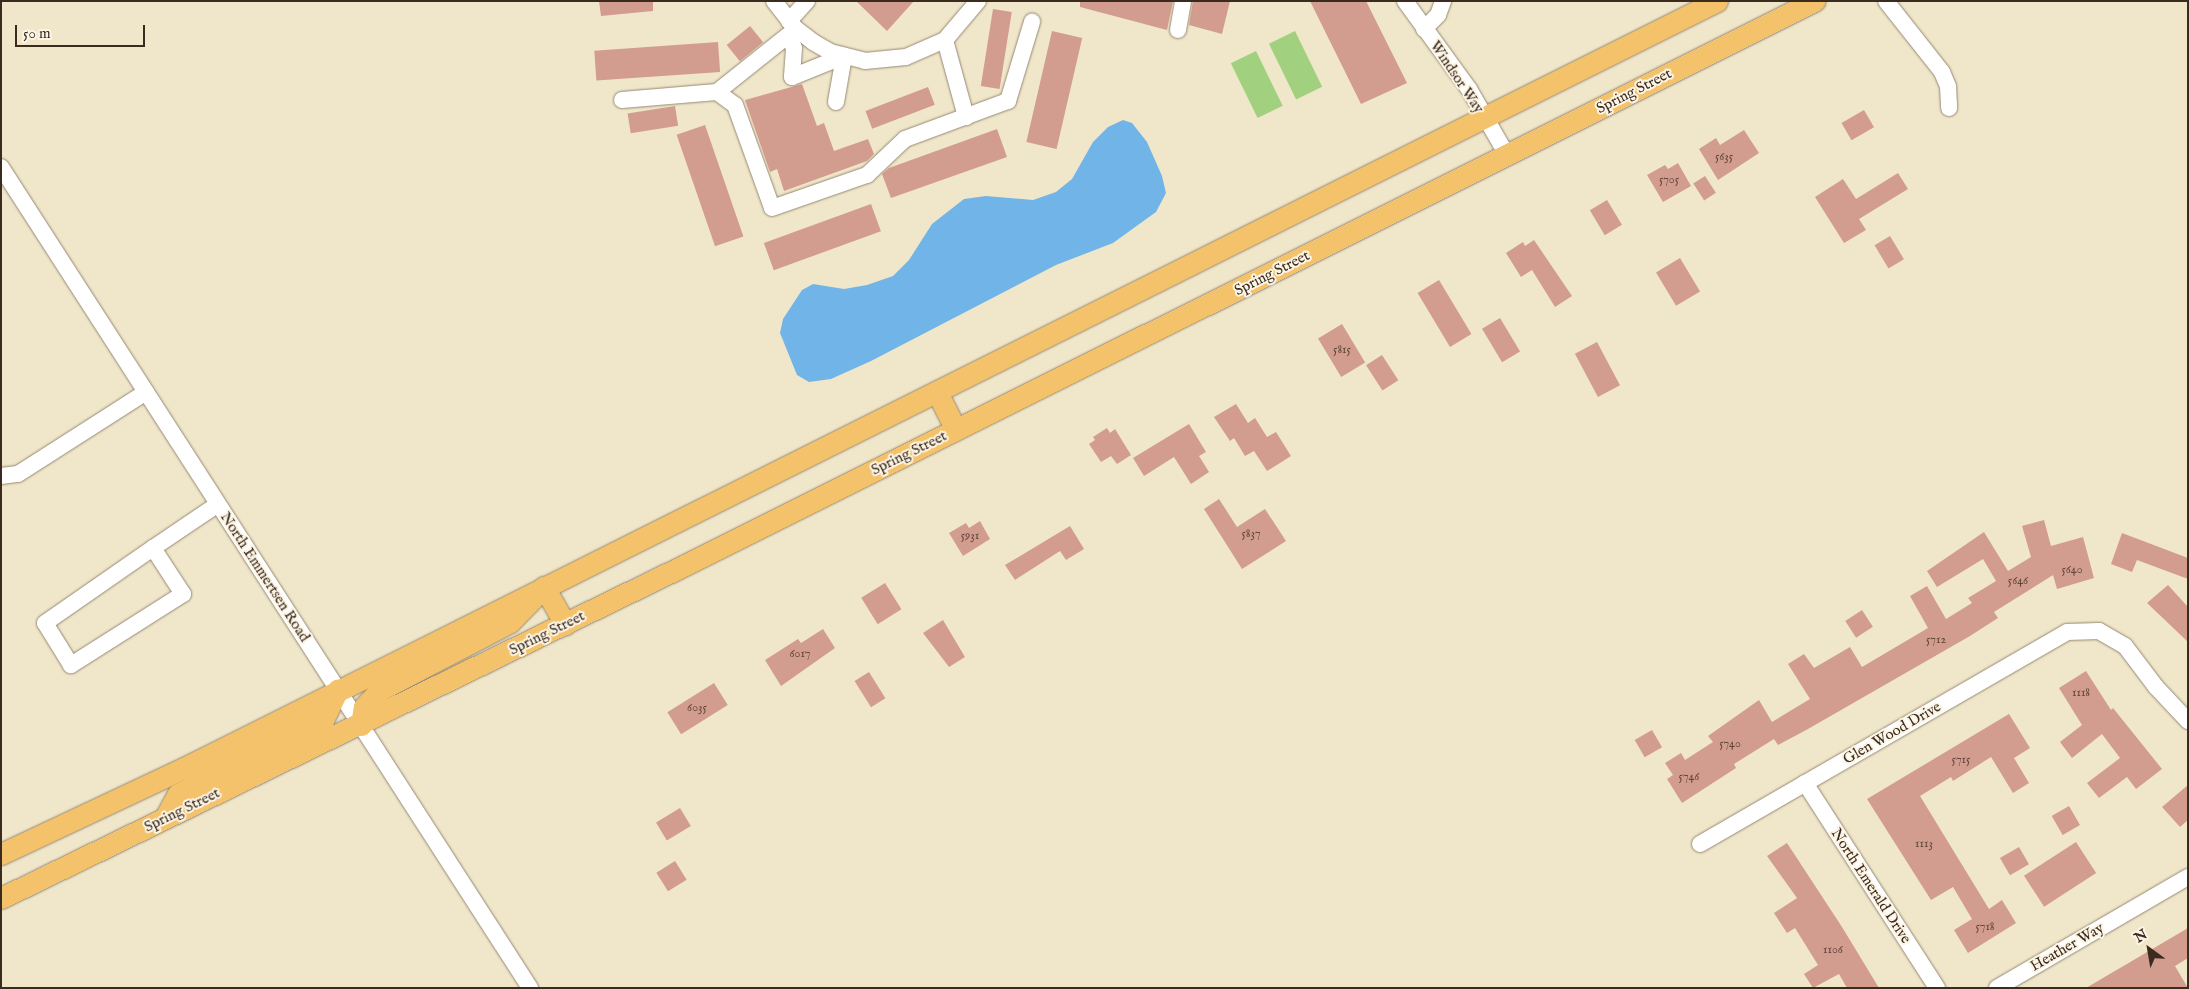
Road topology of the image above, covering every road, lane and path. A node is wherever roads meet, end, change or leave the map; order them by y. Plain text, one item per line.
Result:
1 (774, 1) edge
2 (807, 1) edge
3 (978, 1) edge
4 (1183, 1) edge
5 (1405, 1) edge
6 (1443, 1) edge
7 (1717, 1) edge
8 (1814, 1) edge
9 (1886, 1) edge
10 (1032, 22) dead end
11 (791, 29) junction
12 (1424, 29) junction
13 (1178, 30) dead end
14 (945, 40) junction
15 (844, 56) junction
16 (717, 92) junction
17 (622, 100) dead end
18 (836, 102) dead end
19 (1949, 108) dead end
20 (966, 117) junction
21 (1486, 118) junction
22 (1506, 156) junction
23 (1, 167) edge
24 (146, 392) junction
25 (937, 392) junction
26 (956, 430) junction
27 (1, 476) edge
28 (218, 504) junction
29 (153, 548) junction
30 (544, 587) junction
31 (565, 624) junction
32 (338, 689) junction
33 (2188, 721) edge
34 (361, 725) junction
35 (1805, 783) junction
36 (147, 786) junction
37 (165, 818) junction
38 (1700, 844) dead end
39 (1, 854) edge
40 (2188, 877) edge
41 (1, 898) edge
42 (530, 988) edge
43 (1937, 988) edge
44 (1997, 988) edge

1 - 11 street
2 - 11 street
3 - 14 street
4 - 13 street
5 - 12 street, Windsor Way
6 - 12 street
7 - 21 main road
8 - 22 main road, Spring Street
9 - 19 street
10 - 20 street
11 - 15 street
11 - 15 street
11 - 16 street
12 - 21 street, Windsor Way
14 - 15 street
14 - 20 street
15 - 18 street
16 - 17 street
16 - 20 street
21 - 22 street, Windsor Way
21 - 25 main road
22 - 26 main road, Spring Street
23 - 24 street, North Emmertsen Road
24 - 27 street
24 - 28 street, North Emmertsen Road
25 - 26 main road
25 - 30 main road
26 - 31 main road, Spring Street
28 - 29 street
28 - 32 street, North Emmertsen Road
29 - 29 street
30 - 31 main road
30 - 32 main road
30 - 34 main road
31 - 34 main road, Spring Street
32 - 34 street, North Emmertsen Road
32 - 36 main road
32 - 37 main road
33 - 35 street, Glen Wood Drive
34 - 37 main road, Spring Street
34 - 42 street, North Emmertsen Road
35 - 38 street, Glen Wood Drive
35 - 43 street, North Emerald Drive
36 - 37 main road
36 - 39 main road
37 - 41 main road, Spring Street
40 - 44 street, Heather Way

